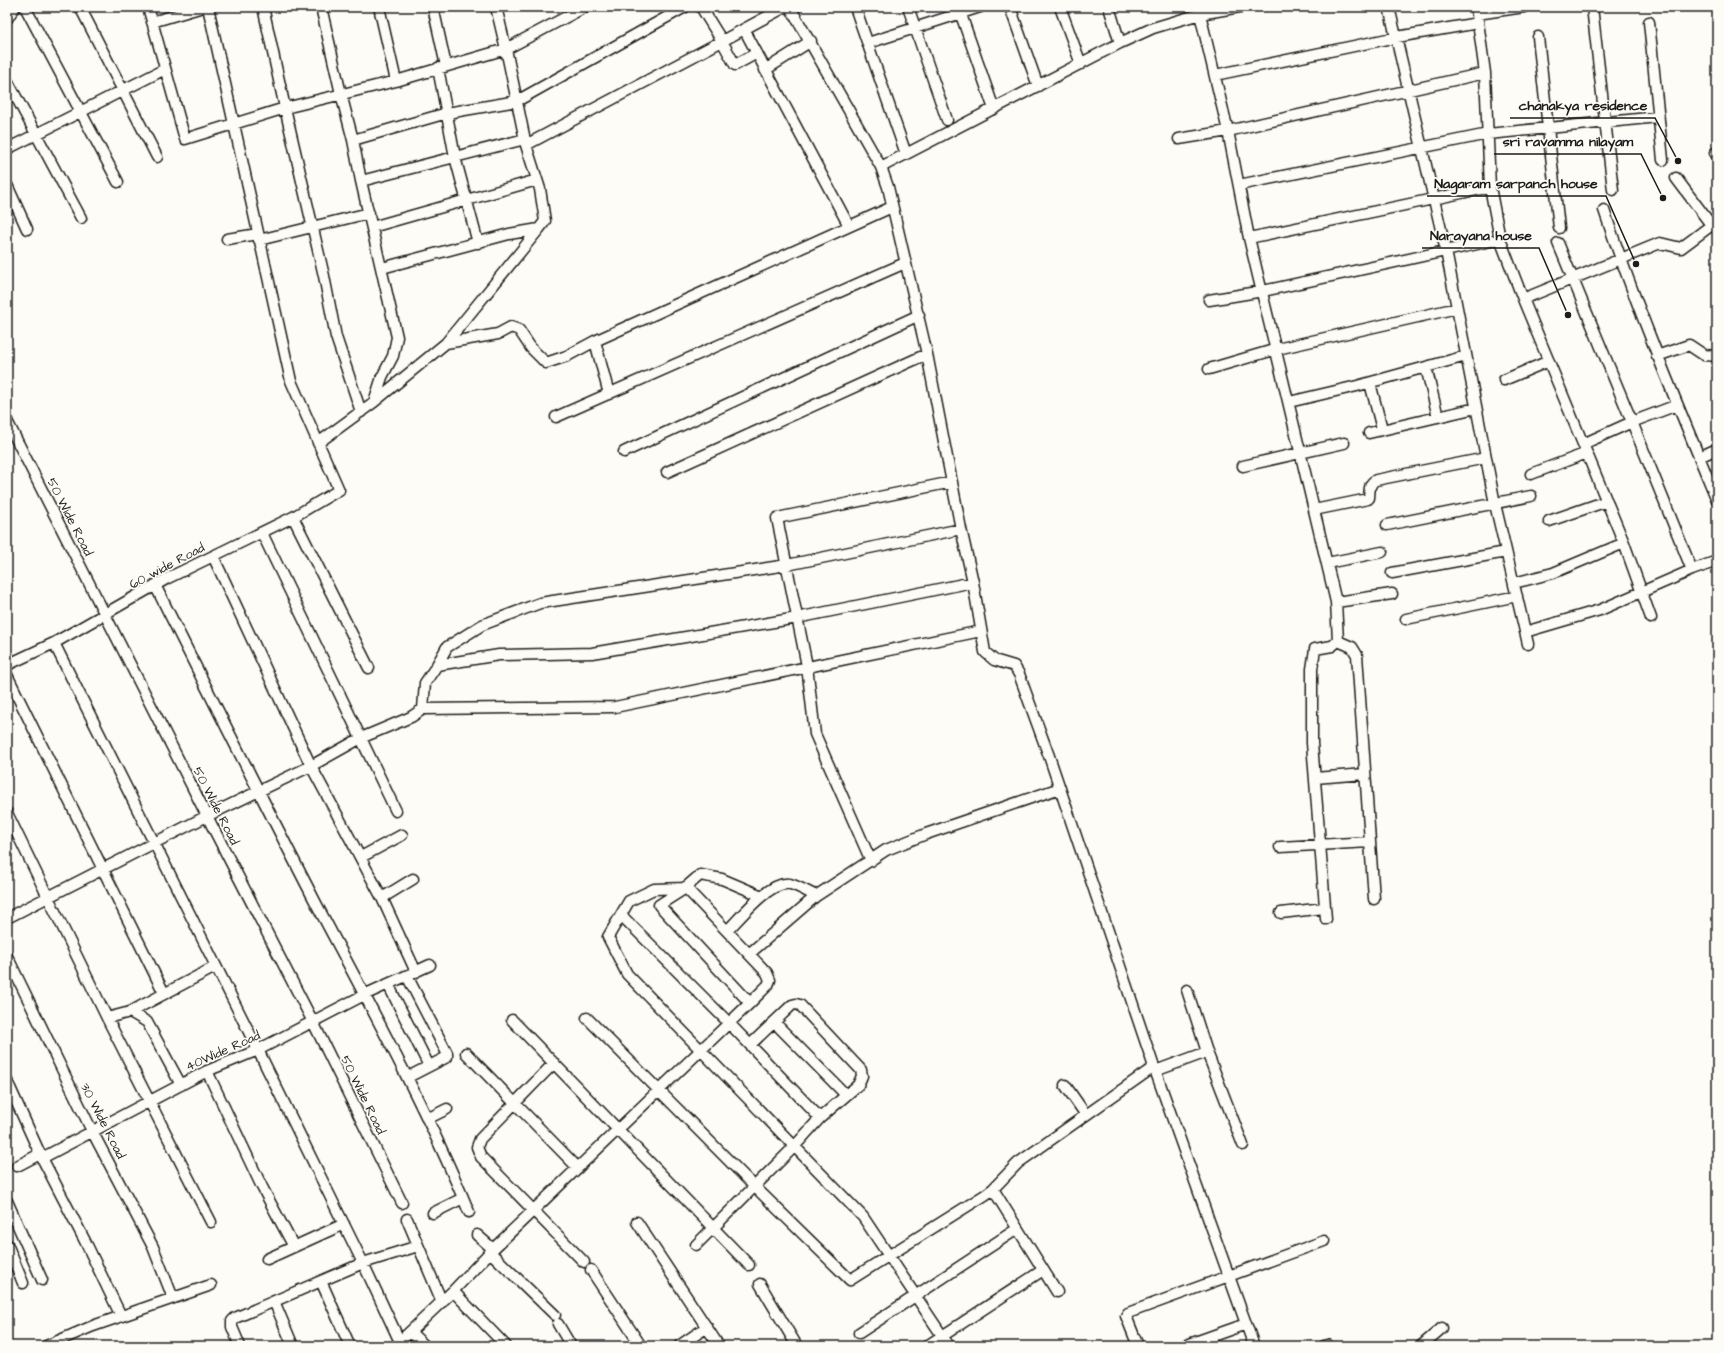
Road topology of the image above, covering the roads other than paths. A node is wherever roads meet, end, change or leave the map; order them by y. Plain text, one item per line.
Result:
1 (15, 7) edge
2 (25, 7) edge
3 (80, 7) edge
4 (148, 7) edge
5 (203, 7) edge
6 (208, 7) edge
7 (263, 7) edge
8 (321, 7) edge
9 (379, 7) edge
10 (433, 7) edge
11 (496, 7) edge
12 (585, 7) edge
13 (685, 7) edge
14 (701, 7) edge
15 (785, 7) edge
16 (790, 7) edge
17 (856, 7) edge
18 (908, 7) edge
19 (980, 7) edge
20 (1010, 7) edge
21 (1060, 7) edge
22 (1110, 7) edge
23 (1189, 7) edge
24 (1240, 7) edge
25 (1390, 7) edge
26 (1524, 7) edge
27 (1592, 7) edge
28 (959, 10) edge
29 (1200, 14) junction
30 (1477, 15) edge
31 (1185, 18) junction
32 (7, 19) edge
33 (152, 22) junction
34 (1649, 22) dead end
35 (915, 28) junction
36 (744, 29) junction
37 (1397, 37) junction
38 (1538, 38) dead end
39 (722, 41) junction
40 (811, 41) junction
41 (868, 43) junction
42 (1120, 43) junction
43 (506, 49) junction
44 (757, 53) junction
45 (1081, 64) junction
46 (442, 67) junction
47 (165, 69) junction
48 (765, 70) junction
49 (1485, 73) junction
50 (1215, 75) junction
51 (7, 80) edge
52 (396, 81) junction
53 (1038, 86) junction
54 (122, 90) junction
55 (1410, 90) junction
56 (341, 94) junction
57 (517, 100) junction
58 (285, 108) junction
59 (994, 109) junction
60 (80, 112) junction
61 (447, 113) junction
62 (1658, 117) junction
63 (947, 120) dead end
64 (1604, 123) junction
65 (233, 125) junction
66 (1549, 128) junction
67 (1228, 131) junction
68 (37, 133) junction
69 (1488, 134) junction
70 (1179, 139) dead end
71 (353, 140) junction
72 (525, 142) junction
73 (1423, 147) junction
74 (7, 149) edge
75 (906, 154) junction
76 (456, 156) junction
77 (158, 157) dead end
78 (1663, 160) dead end
79 (882, 167) junction
80 (1676, 178) dead end
81 (537, 180) junction
82 (361, 181) junction
83 (118, 182) dead end
84 (7, 185) edge
85 (1239, 185) junction
86 (1490, 187) junction
87 (1612, 190) dead end
88 (1434, 199) junction
89 (466, 200) junction
90 (892, 207) junction
91 (1604, 210) dead end
92 (368, 213) junction
93 (81, 218) dead end
94 (1714, 223) edge
95 (849, 226) junction
96 (313, 227) junction
97 (372, 227) junction
98 (1559, 228) dead end
99 (27, 229) dead end
100 (539, 229) junction
101 (258, 237) junction
102 (1249, 238) junction
103 (227, 239) dead end
104 (1500, 239) junction
105 (478, 243) junction
106 (1558, 243) dead end
107 (1446, 252) junction
108 (1620, 258) junction
109 (905, 263) junction
110 (382, 268) junction
111 (1573, 279) junction
112 (1263, 291) junction
113 (1209, 300) dead end
114 (1523, 300) junction
115 (1457, 308) junction
116 (919, 315) junction
117 (596, 341) junction
118 (446, 343) junction
119 (1276, 349) junction
120 (927, 354) junction
121 (1466, 356) junction
122 (1657, 356) junction
123 (1717, 356) edge
124 (1549, 361) junction
125 (1426, 367) junction
126 (1209, 369) dead end
127 (1504, 380) dead end
128 (1370, 383) junction
129 (609, 394) junction
130 (374, 402) junction
131 (1289, 402) junction
132 (1677, 405) junction
133 (1476, 408) junction
134 (361, 412) junction
135 (1438, 416) junction
136 (556, 417) dead end
137 (7, 422) edge
138 (1632, 422) junction
139 (1382, 429) junction
140 (1369, 433) dead end
141 (318, 443) junction
142 (1344, 443) dead end
143 (1585, 448) junction
144 (1717, 449) edge
145 (624, 452) dead end
146 (1301, 453) junction
147 (1699, 457) junction
148 (1486, 458) junction
149 (1243, 466) dead end
150 (667, 472) dead end
151 (1531, 474) dead end
152 (952, 482) junction
153 (1532, 496) dead end
154 (1607, 500) junction
155 (1717, 500) edge
156 (1495, 504) junction
157 (1314, 510) junction
158 (293, 517) junction
159 (1548, 521) dead end
160 (1387, 525) dead end
161 (961, 529) junction
162 (262, 532) junction
163 (1624, 543) junction
164 (1382, 552) dead end
165 (1506, 552) junction
166 (213, 556) junction
167 (1717, 561) edge
168 (1327, 563) junction
169 (787, 565) junction
170 (1692, 570) junction
171 (1392, 573) dead end
172 (974, 582) junction
173 (1514, 583) junction
174 (155, 585) junction
175 (1642, 592) junction
176 (1392, 594) dead end
177 (1517, 596) junction
178 (1336, 602) junction
179 (104, 614) junction
180 (797, 618) junction
181 (1651, 618) dead end
182 (1406, 619) dead end
183 (981, 631) junction
184 (1525, 632) junction
185 (1338, 641) junction
186 (54, 643) junction
187 (1528, 644) dead end
188 (7, 665) edge
189 (437, 665) junction
190 (807, 666) junction
191 (369, 668) dead end
192 (7, 675) edge
193 (423, 709) junction
194 (361, 738) junction
195 (311, 766) junction
196 (1365, 774) junction
197 (1315, 778) junction
198 (1060, 788) junction
199 (258, 791) junction
200 (396, 811) dead end
201 (7, 813) edge
202 (206, 816) junction
203 (402, 835) dead end
204 (1370, 842) junction
205 (154, 843) junction
206 (1320, 845) junction
207 (1280, 847) dead end
208 (361, 857) junction
209 (871, 861) junction
210 (103, 870) junction
211 (413, 879) dead end
212 (685, 888) junction
213 (762, 896) junction
214 (816, 896) junction
215 (49, 897) junction
216 (382, 898) junction
217 (1374, 899) dead end
218 (1324, 908) junction
219 (1281, 913) dead end
220 (621, 915) junction
221 (7, 918) edge
222 (1326, 919) dead end
223 (727, 931) junction
224 (749, 954) junction
225 (7, 956) edge
226 (430, 965) dead end
227 (215, 967) junction
228 (412, 974) junction
229 (388, 984) junction
230 (1187, 990) dead end
231 (164, 993) junction
232 (364, 995) junction
233 (750, 1003) junction
234 (130, 1012) junction
235 (107, 1018) junction
236 (587, 1018) dead end
237 (512, 1020) dead end
238 (313, 1022) junction
239 (774, 1022) junction
240 (729, 1023) junction
241 (750, 1045) junction
242 (258, 1050) junction
243 (700, 1050) junction
244 (1207, 1052) junction
245 (466, 1053) dead end
246 (554, 1063) junction
247 (429, 1066) junction
248 (1154, 1069) junction
249 (207, 1071) junction
250 (408, 1077) junction
251 (7, 1082) edge
252 (181, 1084) junction
253 (1065, 1086) dead end
254 (658, 1091) junction
255 (846, 1095) junction
256 (150, 1101) junction
257 (514, 1104) junction
258 (447, 1109) dead end
259 (1086, 1115) junction
260 (820, 1118) junction
261 (428, 1119) junction
262 (618, 1128) junction
263 (92, 1131) junction
264 (1243, 1145) dead end
265 (794, 1147) junction
266 (41, 1156) junction
267 (17, 1166) dead end
268 (578, 1168) junction
269 (754, 1186) junction
270 (993, 1189) junction
271 (463, 1198) junction
272 (7, 1201) edge
273 (402, 1203) dead end
274 (535, 1210) junction
275 (469, 1212) dead end
276 (433, 1213) dead end
277 (407, 1219) dead end
278 (211, 1222) dead end
279 (637, 1222) dead end
280 (344, 1224) junction
281 (712, 1228) junction
282 (1017, 1229) junction
283 (477, 1235) dead end
284 (1324, 1241) dead end
285 (7, 1244) edge
286 (696, 1244) dead end
287 (418, 1246) junction
288 (294, 1247) junction
289 (492, 1251) junction
290 (890, 1256) junction
291 (267, 1259) dead end
292 (363, 1263) junction
293 (749, 1265) dead end
294 (1043, 1270) junction
295 (1229, 1276) junction
296 (42, 1280) dead end
297 (321, 1281) junction
298 (23, 1283) dead end
299 (760, 1284) dead end
300 (211, 1285) dead end
301 (453, 1291) junction
302 (1057, 1292) dead end
303 (916, 1296) junction
304 (174, 1298) junction
305 (274, 1302) junction
306 (442, 1302) junction
307 (121, 1316) junction
308 (1246, 1324) junction
309 (707, 1327) junction
310 (1442, 1328) dead end
311 (410, 1332) junction
312 (859, 1333) dead end
313 (942, 1336) junction
314 (398, 1344) edge
315 (46, 1346) edge
316 (240, 1346) edge
317 (293, 1346) edge
318 (350, 1346) edge
319 (425, 1346) edge
320 (506, 1346) edge
321 (571, 1346) edge
322 (641, 1346) edge
323 (679, 1346) edge
324 (719, 1346) edge
325 (797, 1346) edge
326 (927, 1346) edge
327 (949, 1346) edge
328 (1138, 1346) edge
329 (1184, 1346) edge
330 (1254, 1346) edge
331 (1421, 1346) edge

1 - 32 street
2 - 60 street
3 - 54 street
4 - 33 street
5 - 33 street
6 - 65 street
7 - 58 street
8 - 56 street
9 - 52 street
10 - 46 street
11 - 43 street
12 - 43 street
13 - 57 street
14 - 39 street
15 - 36 street
16 - 40 street
17 - 41 street
18 - 35 street
19 - 28 street
20 - 53 street
21 - 45 street
22 - 42 street
23 - 31 street
24 - 29 street
25 - 37 street
26 - 30 street
27 - 64 street
28 - 35 street
28 - 59 street
29 - 31 street
29 - 50 street
30 - 37 street
30 - 49 street
31 - 42 street
33 - 47 street
34 - 62 street
35 - 41 street
35 - 63 street
36 - 39 street
36 - 44 street
37 - 50 street
37 - 55 street
38 - 66 street
39 - 44 street
39 - 72 street
40 - 48 street
40 - 79 street
41 - 75 street
42 - 45 street
43 - 46 street
43 - 57 street
44 - 48 street
45 - 53 street
46 - 52 street
46 - 61 street
47 - 54 street
47 - 65 street
48 - 95 street
49 - 55 street
49 - 69 street
50 - 67 street
51 - 68 street
52 - 56 street
53 - 59 street
54 - 60 street
54 - 77 street
55 - 67 street
55 - 73 street
56 - 58 street
56 - 71 street
57 - 61 street
57 - 72 street
58 - 65 street
58 - 96 street
59 - 75 street
60 - 68 street
60 - 83 street
61 - 71 street
61 - 76 street
62 - 64 street
62 - 78 street
64 - 66 street
64 - 87 street
65 - 101 street
66 - 69 street
66 - 98 street
67 - 70 street
67 - 85 street
68 - 74 street
68 - 93 street
69 - 73 street
69 - 86 street
71 - 82 street
72 - 76 street
72 - 81 street
73 - 85 street
73 - 88 street
75 - 79 street
76 - 82 street
76 - 89 street
79 - 90 street
80 - 94 street
81 - 89 street
81 - 100 street
82 - 92 street
84 - 99 street
85 - 102 street
86 - 88 street
86 - 104 street
88 - 102 street
88 - 107 street
89 - 97 street
89 - 105 street
90 - 95 street
90 - 109 street
91 - 108 street
92 - 96 street
92 - 97 street
94 - 108 street
95 - 117 street
96 - 101 street
96 - 134 street
97 - 110 street
100 - 105 street
100 - 118 street
101 - 103 street
101 - 141 street
102 - 112 street
104 - 107 street
104 - 114 street
105 - 110 street
106 - 111 street
107 - 112 street
107 - 115 street
108 - 111 street
108 - 122 street
109 - 116 street
109 - 129 street
110 - 130 street
111 - 114 street
111 - 138 street
112 - 113 street
112 - 119 street
114 - 124 street
115 - 119 street
115 - 121 street
116 - 120 street
116 - 145 street
117 - 118 street
117 - 129 street
118 - 130 street
119 - 126 street
119 - 131 street
120 - 150 street
120 - 152 street
121 - 125 street
121 - 133 street
122 - 123 street
122 - 132 street
124 - 127 street
124 - 143 street
125 - 128 street
125 - 135 street
128 - 131 street
128 - 139 street
129 - 136 street
130 - 134 street
131 - 146 street
132 - 138 street
132 - 147 street
133 - 135 street
133 - 148 street
134 - 141 street
135 - 139 street
137 - 179 street, 50 Wide Road
138 - 143 street
138 - 170 street
139 - 140 street
141 - 158 street, 60 wide Road
142 - 146 street
143 - 151 street
143 - 154 street
144 - 147 street
146 - 149 street
146 - 157 street
147 - 155 street
148 - 156 street
148 - 157 street
152 - 161 street
152 - 169 street
153 - 156 street
154 - 159 street
154 - 163 street
156 - 160 street
156 - 165 street
157 - 168 street
158 - 162 street, 60 wide Road
158 - 191 street
161 - 169 street
161 - 172 street
162 - 166 street, 60 wide Road
162 - 194 street
163 - 173 street
163 - 175 street
164 - 168 street
165 - 171 street
165 - 173 street
166 - 174 street, 60 wide Road
166 - 195 street
167 - 170 street
168 - 178 street
169 - 180 street
169 - 189 street
170 - 175 street
172 - 180 street
172 - 183 street
173 - 177 street
174 - 179 street, 60 wide Road
174 - 199 street
175 - 181 street
175 - 184 street
176 - 178 street
177 - 182 street
177 - 184 street
178 - 185 street
179 - 186 street, 60 wide Road
179 - 202 street, 50 Wide Road
180 - 189 street
180 - 190 street
183 - 190 street
183 - 198 street
184 - 187 street
185 - 196 street
185 - 197 street
186 - 188 street, 60 wide Road
186 - 205 street
189 - 193 street
190 - 193 street
190 - 209 street
192 - 210 street
193 - 194 street
194 - 195 street
194 - 200 street
195 - 199 street
195 - 208 street
196 - 197 street
196 - 204 street
197 - 206 street
198 - 209 street
198 - 248 street
199 - 202 street
199 - 232 street
201 - 215 street
202 - 205 street
202 - 238 street, 50 Wide Road
203 - 208 street
204 - 206 street
204 - 217 street
205 - 210 street
205 - 227 street
206 - 207 street
206 - 218 street
208 - 216 street
209 - 214 street
210 - 215 street
210 - 231 street
211 - 216 street
212 - 213 street
212 - 220 street
212 - 223 street
212 - 233 street
213 - 214 street
213 - 223 street
214 - 224 street
215 - 221 street
215 - 235 street
216 - 228 street
218 - 219 street
218 - 222 street
220 - 240 street
220 - 243 street
223 - 224 street
224 - 233 street
225 - 263 street, 30 Wide Road
226 - 228 street, 40Wide Road
227 - 231 street
227 - 242 street
228 - 229 street, 40Wide Road
228 - 247 street
229 - 232 street, 40Wide Road
229 - 247 street
230 - 244 street
231 - 234 street
232 - 238 street, 40Wide Road
232 - 250 street
233 - 240 street
234 - 235 street
234 - 252 street
235 - 256 street
236 - 254 street
237 - 246 street
238 - 242 street, 40Wide Road
238 - 273 street, 50 Wide Road
239 - 241 street
239 - 255 street
239 - 255 street
240 - 241 street
240 - 243 street
241 - 260 street
242 - 249 street, 40Wide Road
242 - 280 street
243 - 254 street
243 - 265 street
244 - 248 street
244 - 264 street
245 - 257 street
246 - 257 street
246 - 262 street
247 - 250 street
248 - 259 street
248 - 295 street
249 - 252 street, 40Wide Road
249 - 288 street
250 - 261 street
251 - 266 street
252 - 256 street, 40Wide Road
253 - 259 street
254 - 262 street
254 - 269 street
255 - 260 street
256 - 263 street, 40Wide Road
256 - 278 street
257 - 268 street
257 - 274 street
258 - 261 street
259 - 270 street
260 - 265 street
261 - 271 street
262 - 268 street
262 - 281 street
263 - 266 street, 40Wide Road
263 - 304 street, 30 Wide Road
265 - 269 street
265 - 290 street
266 - 267 street, 40Wide Road
266 - 307 street
268 - 274 street
269 - 281 street
269 - 290 street
270 - 282 street
270 - 290 street
271 - 275 street
271 - 276 street
272 - 296 street
274 - 289 street
274 - 322 street
277 - 287 street
279 - 309 street
280 - 288 street
280 - 292 street
281 - 286 street
281 - 293 street
282 - 294 street
282 - 303 street
283 - 289 street
284 - 295 street
285 - 298 street
287 - 292 street
287 - 306 street
288 - 291 street
289 - 301 street
289 - 321 street
290 - 303 street
292 - 297 street
292 - 314 street
294 - 302 street
294 - 313 street
295 - 308 street
295 - 328 street
297 - 305 street
297 - 318 street
299 - 325 street
300 - 304 street
301 - 306 street
301 - 320 street
303 - 312 street
303 - 313 street
304 - 307 street
305 - 316 street
305 - 317 street
306 - 311 street
307 - 315 street
308 - 329 street
308 - 330 street
309 - 323 street
309 - 324 street
310 - 331 street
311 - 314 street
311 - 319 street
313 - 326 street
313 - 327 street

